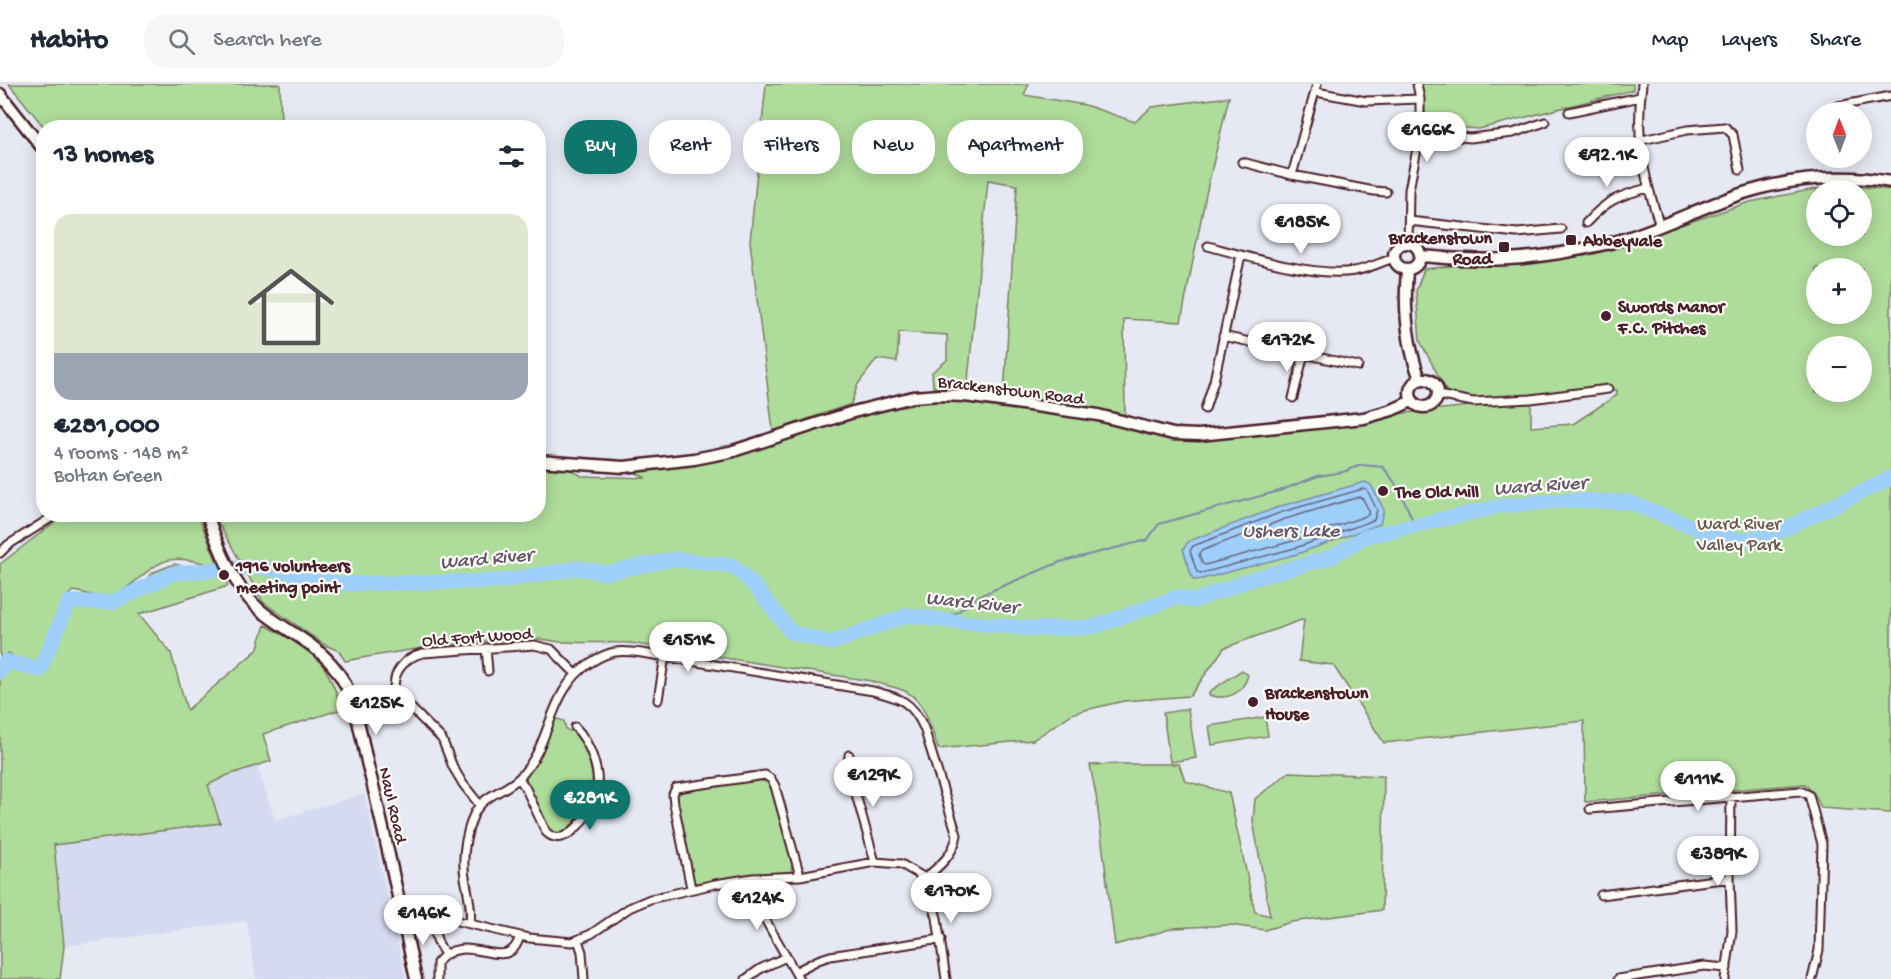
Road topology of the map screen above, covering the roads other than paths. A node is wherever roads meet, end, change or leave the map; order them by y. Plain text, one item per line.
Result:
1 (1417, 84) edge
2 (1641, 84) edge
3 (1317, 88) edge
4 (0, 94) edge
5 (1891, 96) edge
6 (1640, 97) junction
7 (1420, 99) junction
8 (1859, 102) edge
9 (1569, 112) dead end
10 (1545, 122) dead end
11 (1420, 134) junction
12 (36, 140) edge
13 (1638, 141) junction
14 (1242, 162) dead end
15 (1740, 170) dead end
16 (1292, 175) junction
17 (1891, 182) edge
18 (1648, 188) junction
19 (1386, 192) dead end
20 (1409, 221) junction
21 (1586, 223) dead end
22 (1660, 226) junction
23 (1561, 229) dead end
24 (1408, 243) junction
25 (1208, 246) dead end
26 (1241, 255) junction
27 (1420, 256) junction
28 (1394, 258) junction
29 (1407, 270) junction
30 (1222, 336) junction
31 (1304, 354) junction
32 (1358, 366) dead end
33 (1420, 379) junction
34 (1608, 389) dead end
35 (1438, 395) junction
36 (1293, 398) dead end
37 (1412, 400) junction
38 (1205, 409) dead end
39 (546, 462) edge
40 (44, 522) edge
41 (210, 522) edge
42 (0, 553) edge
43 (486, 648) junction
44 (665, 656) junction
45 (488, 671) dead end
46 (576, 674) junction
47 (658, 700) dead end
48 (575, 726) dead end
49 (849, 755) dead end
50 (519, 778) junction
51 (1731, 796) junction
52 (479, 804) junction
53 (1590, 809) dead end
54 (875, 862) junction
55 (800, 876) junction
56 (753, 878) junction
57 (926, 878) junction
58 (1730, 878) junction
59 (692, 888) junction
60 (1601, 896) dead end
61 (435, 918) junction
62 (403, 920) junction
63 (470, 923) junction
64 (520, 936) junction
65 (941, 939) junction
66 (578, 940) junction
67 (445, 954) junction
68 (786, 957) junction
69 (1727, 968) junction
70 (797, 975) edge
71 (416, 979) edge
72 (437, 979) edge
73 (584, 979) edge
74 (746, 979) edge
75 (946, 979) edge
76 (1618, 979) edge
77 (1725, 979) edge
78 (1812, 979) edge

1 - 7 street
2 - 6 street
3 - 7 street
3 - 16 street
4 - 12 street
5 - 8 street
6 - 9 street
6 - 13 street
7 - 11 street
10 - 11 street
11 - 20 street
13 - 15 street
13 - 18 street
14 - 16 street
16 - 19 street
17 - 22 street
18 - 21 street
18 - 22 street
20 - 23 street
20 - 24 street
22 - 27 street
24 - 27 street
24 - 28 street
25 - 26 street
26 - 28 street
26 - 30 street
27 - 29 street
28 - 29 street
29 - 33 street
30 - 31 street
30 - 38 street
31 - 32 street
31 - 36 street
33 - 35 street
33 - 37 street
34 - 35 street
35 - 37 street
37 - 39 street, Brackenstown Road
40 - 42 street
41 - 62 street, Naul Road
43 - 45 street
43 - 46 street, Old Fort Wood
43 - 52 street, Old Fort Wood
44 - 46 street
44 - 47 street
44 - 57 street
46 - 50 street
48 - 50 street
49 - 54 street
50 - 52 street
51 - 53 street
51 - 58 street
51 - 78 street
52 - 63 street
54 - 55 street
54 - 57 street
55 - 56 street
55 - 59 street
56 - 59 street
56 - 68 street
57 - 65 street
58 - 60 street
58 - 69 street
59 - 66 street
61 - 62 street
61 - 63 street
61 - 67 street
62 - 71 street, Naul Road
63 - 64 street
64 - 66 street
64 - 67 street
65 - 70 street
65 - 75 street
66 - 73 street
67 - 72 street
68 - 70 street
68 - 74 street
69 - 76 street
69 - 77 street

